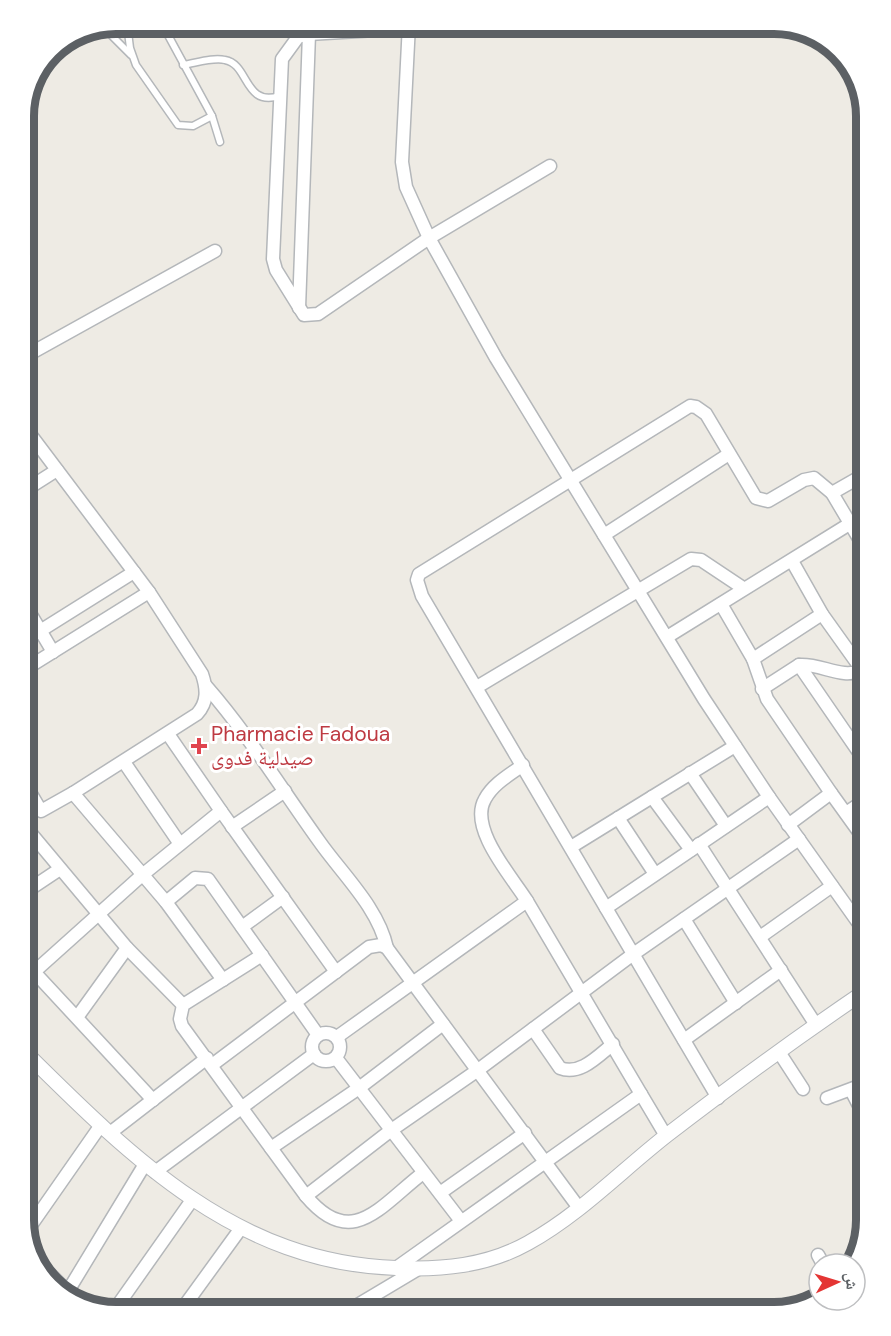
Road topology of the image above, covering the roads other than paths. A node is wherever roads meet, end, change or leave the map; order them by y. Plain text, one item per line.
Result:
1 (111, 35) edge
2 (128, 35) edge
3 (168, 35) edge
4 (306, 35) edge
5 (309, 35) edge
6 (409, 35) edge
7 (131, 56) junction
8 (183, 65) junction
9 (279, 96) junction
10 (212, 116) junction
11 (220, 142) dead end
12 (550, 166) dead end
13 (429, 238) junction
14 (215, 251) dead end
15 (298, 310) junction
16 (35, 351) edge
17 (35, 441) edge
18 (729, 454) junction
19 (57, 470) junction
20 (570, 479) junction
21 (856, 479) edge
22 (35, 484) edge
23 (832, 493) junction
24 (851, 523) junction
25 (856, 532) edge
26 (604, 535) junction
27 (792, 561) junction
28 (135, 572) junction
29 (639, 588) junction
30 (743, 588) junction
31 (149, 592) junction
32 (721, 604) junction
33 (822, 614) junction
34 (35, 622) edge
35 (40, 631) junction
36 (35, 634) edge
37 (667, 637) junction
38 (52, 652) junction
39 (753, 659) junction
40 (856, 659) edge
41 (35, 662) edge
42 (799, 665) junction
43 (856, 673) edge
44 (206, 686) junction
45 (477, 687) junction
46 (762, 689) junction
47 (168, 734) junction
48 (735, 746) junction
49 (856, 748) edge
50 (124, 762) junction
51 (523, 765) junction
52 (690, 773) junction
53 (285, 791) junction
54 (73, 793) junction
55 (831, 793) junction
56 (652, 797) junction
57 (769, 797) junction
58 (35, 801) edge
59 (856, 806) edge
60 (41, 811) junction
61 (220, 811) junction
62 (846, 813) junction
63 (35, 816) edge
64 (618, 818) junction
65 (788, 825) junction
66 (726, 826) junction
67 (232, 827) junction
68 (856, 827) edge
69 (35, 838) edge
70 (799, 839) junction
71 (180, 844) junction
72 (571, 847) junction
73 (695, 847) junction
74 (60, 869) junction
75 (655, 874) junction
76 (141, 876) junction
77 (35, 886) edge
78 (832, 886) junction
79 (729, 888) junction
80 (283, 897) junction
81 (527, 901) junction
82 (166, 902) junction
83 (606, 908) junction
84 (97, 914) junction
85 (684, 919) junction
86 (856, 920) edge
87 (242, 927) junction
88 (760, 937) junction
89 (127, 948) junction
90 (387, 948) junction
91 (262, 955) junction
92 (632, 955) junction
93 (781, 970) junction
94 (35, 971) edge
95 (336, 972) junction
96 (35, 973) edge
97 (223, 980) junction
98 (412, 982) junction
99 (583, 992) junction
100 (856, 998) edge
101 (296, 1003) junction
102 (736, 1003) junction
103 (183, 1005) junction
104 (78, 1016) junction
105 (443, 1024) junction
106 (816, 1025) junction
107 (533, 1029) junction
108 (318, 1035) junction
109 (337, 1037) junction
110 (684, 1040) junction
111 (613, 1044) junction
112 (779, 1052) junction
113 (314, 1054) junction
114 (336, 1058) junction
115 (35, 1061) edge
116 (209, 1062) junction
117 (478, 1070) junction
118 (359, 1088) junction
119 (856, 1088) edge
120 (803, 1089) dead end
121 (851, 1090) junction
122 (641, 1094) junction
123 (718, 1098) junction
124 (827, 1098) dead end
125 (153, 1100) junction
126 (856, 1100) edge
127 (242, 1108) junction
128 (106, 1129) junction
129 (390, 1131) junction
130 (525, 1133) junction
131 (666, 1136) junction
132 (271, 1148) junction
133 (546, 1160) junction
134 (150, 1168) junction
135 (423, 1173) junction
136 (440, 1193) junction
137 (306, 1196) junction
138 (192, 1200) junction
139 (579, 1209) junction
140 (35, 1221) edge
141 (461, 1221) junction
142 (242, 1228) junction
143 (396, 1268) junction
144 (418, 1269) junction
145 (70, 1287) edge
146 (121, 1301) edge
147 (188, 1301) edge
148 (364, 1301) edge

1 - 7 lane
2 - 7 lane
3 - 8 lane
4 - 9 street
5 - 15 street
6 - 13 street
7 - 10 lane
8 - 9 lane
8 - 10 lane
9 - 15 street
10 - 11 lane
12 - 13 street
13 - 15 street
13 - 20 street
14 - 16 street
17 - 19 street
18 - 20 street
18 - 23 street
18 - 26 street
19 - 22 street
19 - 28 street
20 - 26 street
20 - 45 street
21 - 23 street
23 - 24 street
24 - 25 street
24 - 27 street
26 - 29 street
27 - 30 street
27 - 33 street
28 - 31 street
28 - 35 street
29 - 30 street
29 - 37 street
29 - 45 street
30 - 32 street
31 - 38 street
31 - 44 street
32 - 37 street
32 - 39 street
33 - 39 street
33 - 40 street
34 - 35 street
35 - 36 street
35 - 38 street
37 - 48 street
38 - 41 street
39 - 46 street
42 - 43 street
42 - 46 street
42 - 49 street
44 - 47 street
44 - 53 street
45 - 51 street
46 - 55 street
47 - 50 street
47 - 61 street
48 - 52 street
48 - 57 street
50 - 54 street
50 - 71 street
51 - 72 street
51 - 81 street
52 - 56 street
52 - 66 street
53 - 67 street
53 - 90 street
54 - 60 street
54 - 76 street
55 - 62 street
55 - 65 street
56 - 64 street
56 - 73 street
57 - 65 street
57 - 66 street
58 - 60 street
59 - 62 street
60 - 63 street
61 - 67 street
61 - 71 street
62 - 68 street
64 - 72 street
64 - 75 street
65 - 70 street
66 - 73 street
67 - 80 street
69 - 74 street
70 - 78 street
70 - 79 street
71 - 76 street
72 - 83 street
73 - 75 street
73 - 79 street
74 - 77 street
74 - 84 street
75 - 83 street
76 - 82 street
76 - 84 street
78 - 86 street
78 - 88 street
79 - 85 street
79 - 88 street
80 - 87 street
80 - 95 street
81 - 98 street
81 - 99 street
82 - 87 street
82 - 97 street
83 - 92 street
84 - 89 street
84 - 94 street
85 - 92 street
85 - 102 street
87 - 91 street
88 - 93 street
89 - 103 street
89 - 104 street
90 - 95 street
90 - 98 street
91 - 97 street
91 - 101 street
92 - 99 street
92 - 110 street
93 - 102 street
93 - 106 street
95 - 101 street
96 - 104 street
97 - 103 street
98 - 105 street
98 - 109 street
99 - 107 street
99 - 111 street
100 - 106 street
101 - 108 street
101 - 116 street
102 - 110 street
103 - 116 street
104 - 125 street
105 - 117 street
105 - 118 street
106 - 112 street
107 - 111 street
107 - 117 street
108 - 109 street
108 - 113 street
109 - 114 street
110 - 123 street
111 - 122 street
112 - 120 street
112 - 123 street
113 - 114 street
113 - 127 street
114 - 118 street
115 - 128 street
116 - 125 street
116 - 127 street
117 - 129 street
117 - 130 street
118 - 129 street
118 - 132 street
119 - 121 street
121 - 124 street
121 - 126 street
122 - 131 street
122 - 133 street
123 - 131 street
125 - 128 street
127 - 132 street
127 - 134 street
128 - 134 street
128 - 140 street
129 - 135 street
129 - 137 street
130 - 133 street
130 - 136 street
131 - 139 street
132 - 137 street
133 - 139 street
133 - 141 street
134 - 138 street
134 - 145 street
135 - 136 street
135 - 137 street
136 - 141 street
138 - 142 street
138 - 146 street
139 - 144 street
141 - 143 street
142 - 143 street
142 - 147 street
143 - 144 street
144 - 148 street

